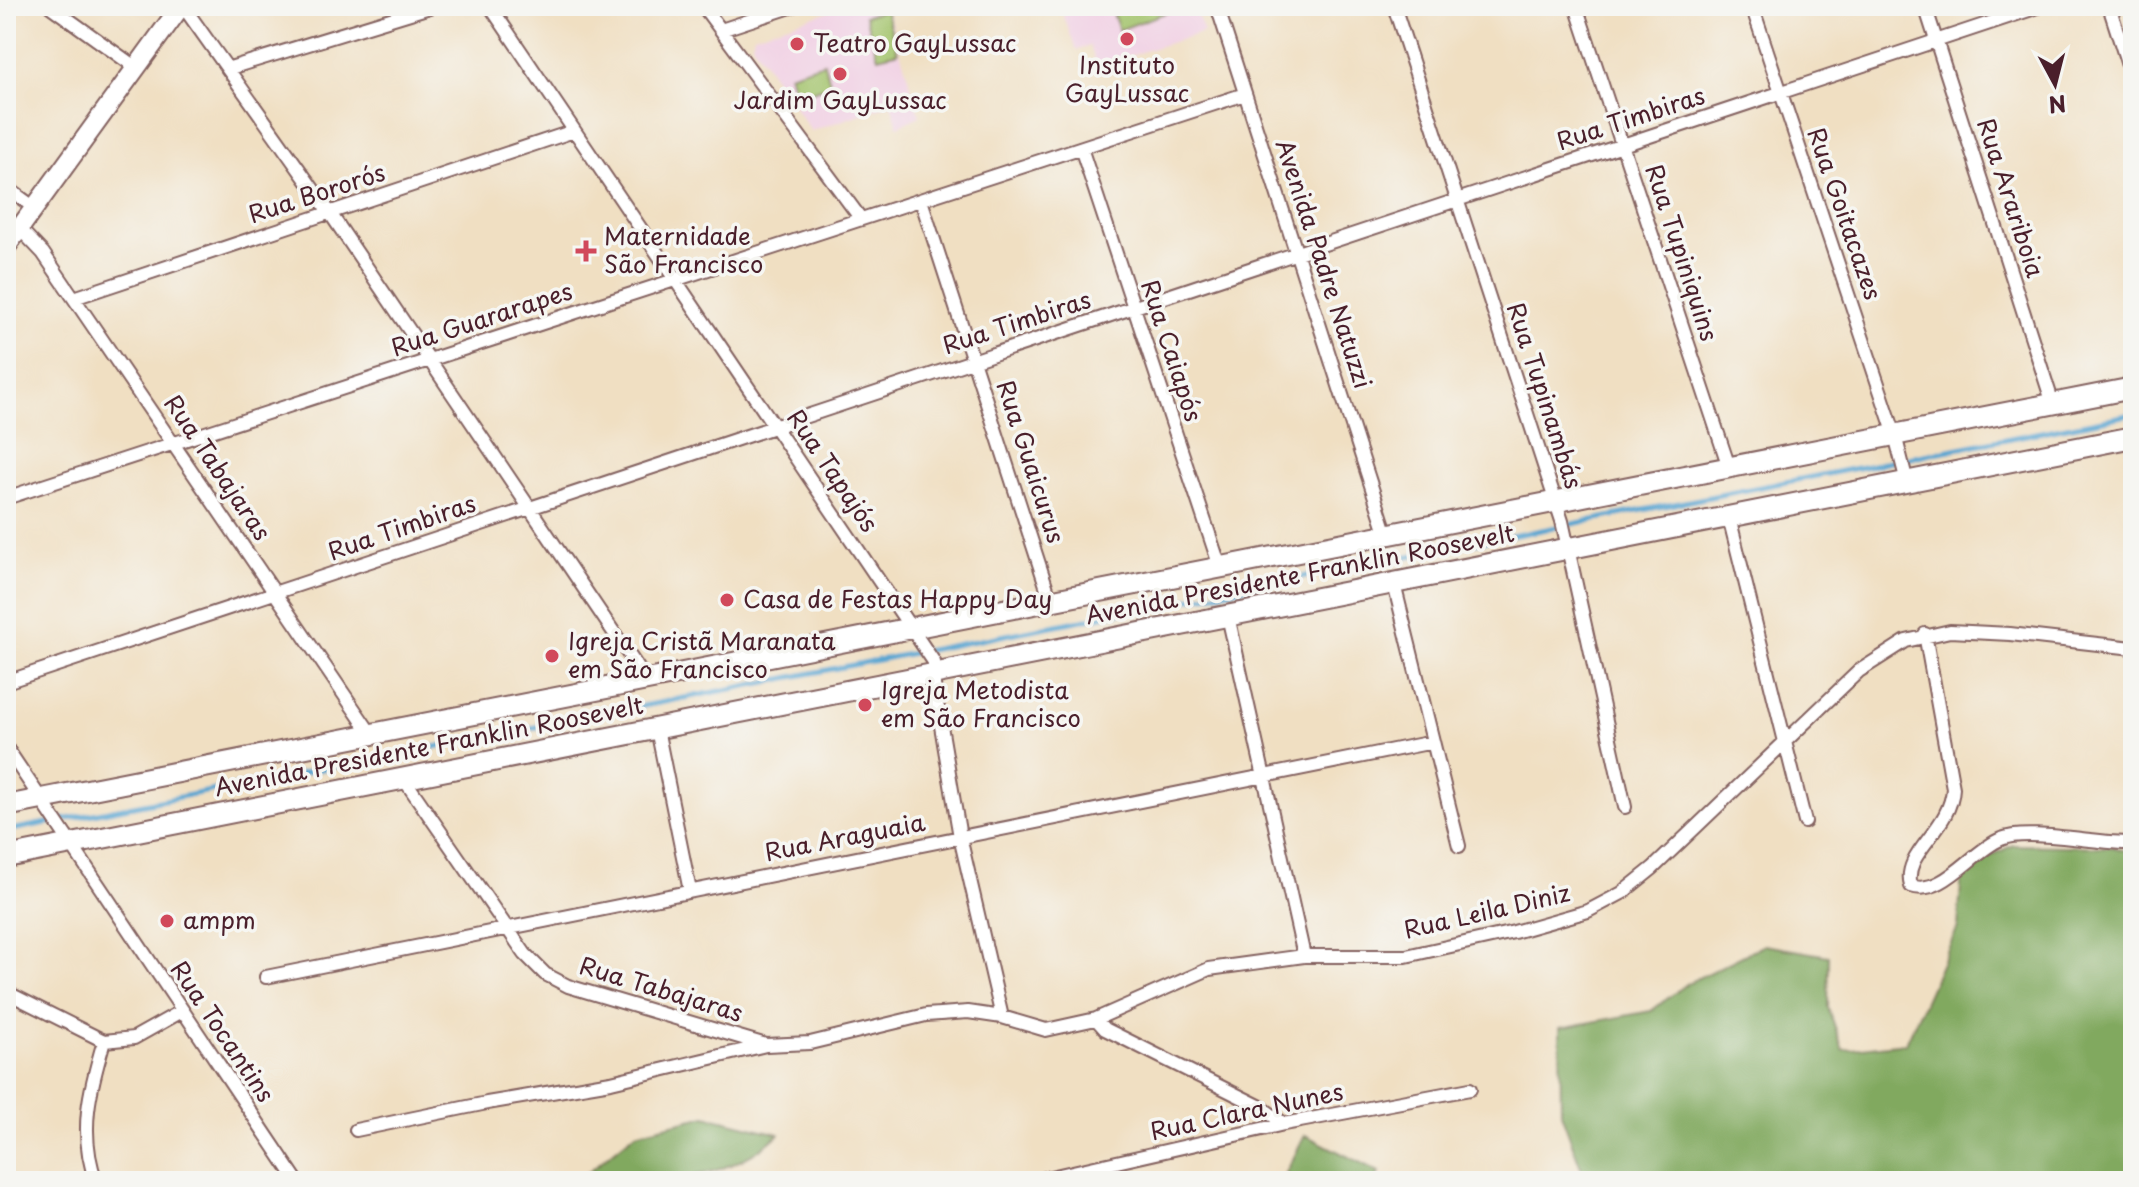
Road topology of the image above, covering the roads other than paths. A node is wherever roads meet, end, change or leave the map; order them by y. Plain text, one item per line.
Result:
1 (50, 6) edge
2 (182, 6) edge
3 (433, 6) edge
4 (490, 6) edge
5 (703, 6) edge
6 (794, 6) edge
7 (1217, 6) edge
8 (1394, 6) edge
9 (1576, 6) edge
10 (1752, 6) edge
11 (1925, 6) edge
12 (2041, 6) edge
13 (2109, 6) edge
14 (721, 30) junction
15 (1936, 41) junction
16 (135, 67) junction
17 (230, 68) junction
18 (2133, 81) edge
19 (1780, 93) junction
20 (1245, 94) junction
21 (574, 131) junction
22 (1622, 145) junction
23 (1081, 148) junction
24 (6, 187) edge
25 (921, 200) junction
26 (1457, 200) junction
27 (36, 209) junction
28 (330, 213) junction
29 (861, 219) junction
30 (21, 230) junction
31 (6, 247) edge
32 (1296, 253) junction
33 (675, 280) junction
34 (74, 298) junction
35 (1134, 308) junction
36 (429, 360) junction
37 (974, 361) junction
38 (2133, 388) edge
39 (2053, 404) junction
40 (775, 427) junction
41 (2133, 437) edge
42 (1897, 443) junction
43 (174, 444) junction
44 (1729, 467) junction
45 (1905, 474) junction
46 (6, 498) edge
47 (530, 508) junction
48 (1559, 511) junction
49 (1729, 517) junction
50 (1387, 535) junction
51 (1568, 544) junction
52 (1220, 567) junction
53 (1394, 584) junction
54 (276, 593) junction
55 (1051, 601) junction
56 (1228, 616) junction
57 (1925, 634) junction
58 (917, 635) junction
59 (2133, 648) edge
60 (934, 668) junction
61 (646, 680) junction
62 (6, 682) edge
63 (657, 729) junction
64 (371, 734) junction
65 (1433, 742) junction
66 (1786, 743) junction
67 (6, 747) edge
68 (1264, 776) junction
69 (404, 779) junction
70 (6, 806) edge
71 (44, 806) junction
72 (1625, 807) dead end
73 (1805, 822) dead end
74 (64, 837) junction
75 (960, 837) junction
76 (2133, 843) edge
77 (1459, 846) dead end
78 (6, 857) edge
79 (690, 891) junction
80 (507, 928) junction
81 (1304, 956) junction
82 (266, 977) dead end
83 (6, 992) edge
84 (182, 1011) junction
85 (1002, 1017) junction
86 (1096, 1019) junction
87 (104, 1041) junction
88 (766, 1045) junction
89 (1470, 1089) dead end
90 (1284, 1124) junction
91 (356, 1130) dead end
92 (96, 1181) edge
93 (297, 1181) edge
94 (1033, 1181) edge

1 - 16 street
2 - 16 main road
2 - 17 street
3 - 17 street
4 - 21 street, Rua Tapajós
5 - 14 street
6 - 14 street
7 - 20 street, Avenida Padre Natuzzi
8 - 26 street, Rua Tupinambás
9 - 22 street, Rua Tupiniquins
10 - 19 street, Rua Goitacazes
11 - 15 street, Rua Arariboia
12 - 15 street, Rua Timbiras
13 - 18 street
14 - 29 street
15 - 19 street, Rua Timbiras
15 - 39 street, Rua Arariboia
16 - 27 main road
17 - 28 street
19 - 22 street, Rua Timbiras
19 - 42 street, Rua Goitacazes
20 - 23 street, Rua Guararapes
20 - 32 street, Avenida Padre Natuzzi
21 - 28 street, Rua Bororós
21 - 33 street, Rua Tapajós
22 - 26 street, Rua Timbiras
22 - 44 street, Rua Tupiniquins
23 - 25 street, Rua Guararapes
23 - 35 street, Rua Caiapós
24 - 27 street
25 - 29 street, Rua Guararapes
25 - 37 street, Rua Guaicurus
26 - 32 street, Rua Timbiras
26 - 48 street, Rua Tupinambás
27 - 30 main road
28 - 34 street, Rua Bororós
28 - 36 street
29 - 33 street, Rua Guararapes
30 - 31 main road
30 - 34 street, Rua Tabajaras
32 - 35 street, Rua Timbiras
32 - 50 street, Avenida Padre Natuzzi
33 - 36 street, Rua Guararapes
33 - 40 street, Rua Tapajós
34 - 43 street, Rua Tabajaras
35 - 37 street, Rua Timbiras
35 - 52 street, Rua Caiapós
36 - 43 street, Rua Guararapes
36 - 47 street
37 - 40 street, Rua Timbiras
37 - 55 street, Rua Guaicurus
38 - 39 main road, Avenida Presidente Franklin Roosevelt
39 - 42 main road, Avenida Presidente Franklin Roosevelt
40 - 47 street, Rua Timbiras
40 - 58 street, Rua Tapajós
41 - 45 main road, Avenida Presidente Franklin Roosevelt
42 - 44 main road, Avenida Presidente Franklin Roosevelt
42 - 45 street, Rua Goitacazes
43 - 46 street, Rua Guararapes
43 - 54 street, Rua Tabajaras
44 - 48 main road, Avenida Presidente Franklin Roosevelt
45 - 49 main road, Avenida Presidente Franklin Roosevelt
47 - 54 street, Rua Timbiras
47 - 61 street
48 - 50 main road, Avenida Presidente Franklin Roosevelt
48 - 51 street, Rua Tupinambás
49 - 51 main road, Avenida Presidente Franklin Roosevelt
49 - 66 street
50 - 52 main road, Avenida Presidente Franklin Roosevelt
51 - 53 main road, Avenida Presidente Franklin Roosevelt
51 - 72 street, Rua Tupinambás
52 - 55 main road, Avenida Presidente Franklin Roosevelt
53 - 56 main road, Avenida Presidente Franklin Roosevelt
53 - 65 street
54 - 62 street, Rua Timbiras
54 - 64 street, Rua Tabajaras
55 - 58 main road, Avenida Presidente Franklin Roosevelt
56 - 60 main road, Avenida Presidente Franklin Roosevelt
56 - 68 street
57 - 59 street, Rua Leila Diniz
57 - 66 street, Rua Leila Diniz
57 - 76 street
58 - 60 street, Rua Tapajós
58 - 61 main road, Avenida Presidente Franklin Roosevelt
60 - 63 main road, Avenida Presidente Franklin Roosevelt
60 - 75 street, Rua Tapajós
61 - 64 main road, Avenida Presidente Franklin Roosevelt
63 - 69 main road, Avenida Presidente Franklin Roosevelt
63 - 79 street
64 - 71 main road, Avenida Presidente Franklin Roosevelt
65 - 68 street, Rua Araguaia
65 - 77 street
66 - 73 street
66 - 81 street, Rua Leila Diniz
67 - 71 street, Rua Tocantins
68 - 75 street, Rua Araguaia
68 - 81 street
69 - 74 main road, Avenida Presidente Franklin Roosevelt
69 - 80 street, Rua Tabajaras
70 - 71 main road, Avenida Presidente Franklin Roosevelt
71 - 74 street, Rua Tocantins
74 - 78 main road, Avenida Presidente Franklin Roosevelt
74 - 84 street, Rua Tocantins
75 - 79 street, Rua Araguaia
75 - 85 street, Rua Tapajós
79 - 80 street, Rua Araguaia
80 - 82 street, Rua Araguaia
80 - 88 street, Rua Tabajaras
81 - 86 street, Rua Leila Diniz
83 - 87 street
84 - 87 street
84 - 93 street, Rua Tocantins
85 - 86 street, Rua Leila Diniz
85 - 88 street, Rua Tabajaras
86 - 90 street
87 - 92 street
88 - 91 street
89 - 90 street, Rua Clara Nunes
90 - 94 street, Rua Clara Nunes

